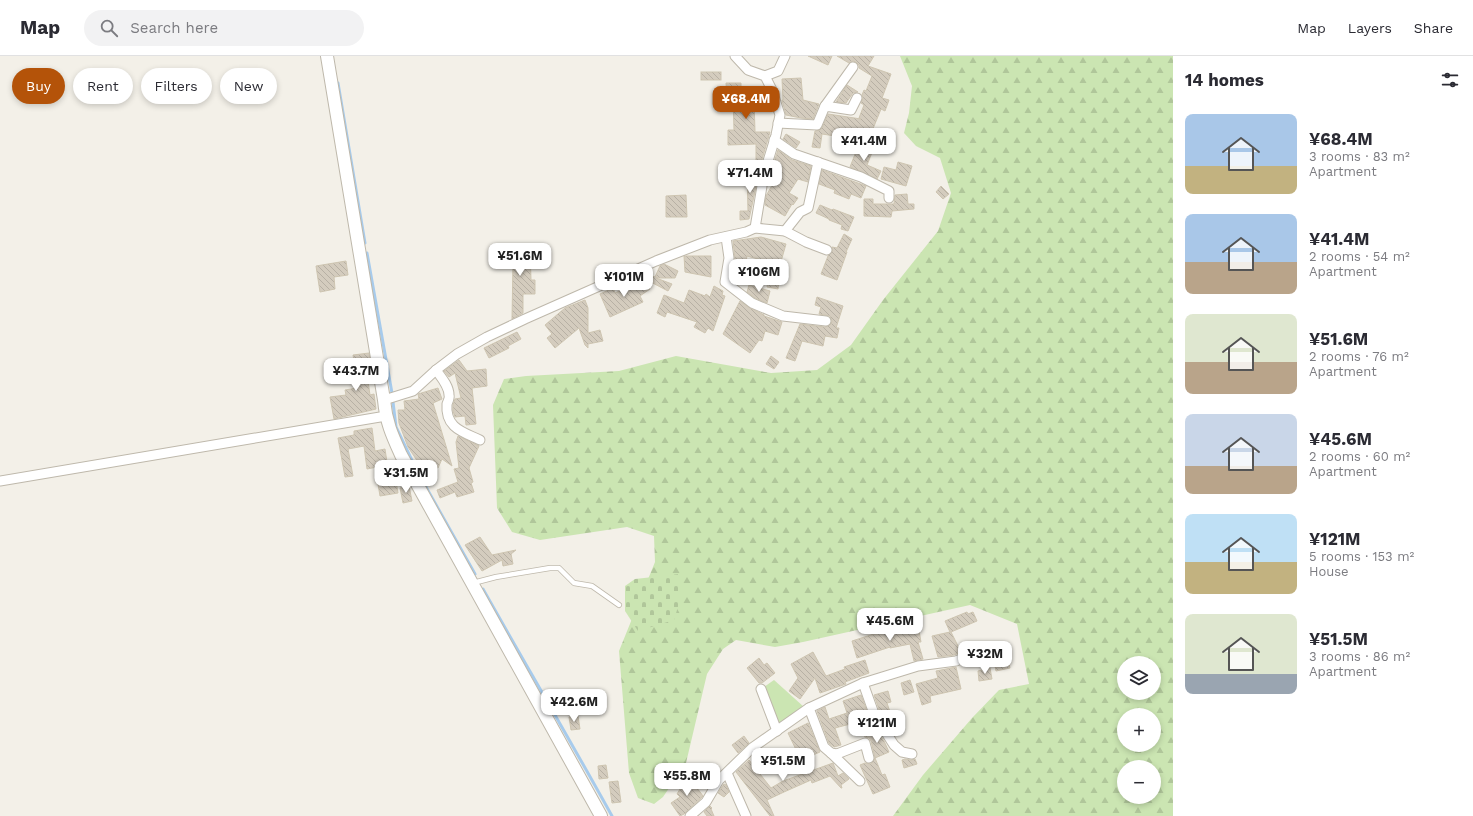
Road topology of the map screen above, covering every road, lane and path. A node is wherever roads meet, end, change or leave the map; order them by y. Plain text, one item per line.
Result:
1 (327, 56) edge
2 (735, 56) edge
3 (785, 56) edge
4 (853, 68) dead end
5 (765, 76) junction
6 (857, 98) dead end
7 (825, 106) junction
8 (778, 123) junction
9 (774, 140) junction
10 (818, 162) junction
11 (889, 198) dead end
12 (755, 228) junction
13 (785, 231) junction
14 (726, 237) junction
15 (827, 250) dead end
16 (826, 321) dead end
17 (436, 370) junction
18 (384, 400) junction
19 (386, 416) junction
20 (480, 440) dead end
21 (0, 481) edge
22 (471, 583) junction
23 (619, 605) dead end
24 (980, 651) dead end
25 (863, 683) junction
26 (761, 689) dead end
27 (809, 708) junction
28 (776, 731) junction
29 (831, 753) junction
30 (912, 754) dead end
31 (869, 758) dead end
32 (727, 773) junction
33 (860, 781) dead end
34 (601, 816) edge
35 (690, 816) edge
36 (746, 816) edge

1 - 18 street
2 - 5 street
3 - 5 street
4 - 7 street
5 - 8 street
6 - 7 street
7 - 8 street
8 - 9 street
9 - 10 street
9 - 12 street
10 - 11 street
10 - 13 street
12 - 13 street
12 - 14 street
13 - 15 street
14 - 16 street
14 - 17 street
17 - 18 street
17 - 20 street
18 - 19 street
19 - 21 street
19 - 22 street
22 - 23 lane
22 - 34 street
24 - 25 street
25 - 27 street
25 - 30 street
26 - 28 street
27 - 28 street
27 - 29 street
28 - 32 street
29 - 31 street
29 - 33 street
32 - 35 street
32 - 36 street

